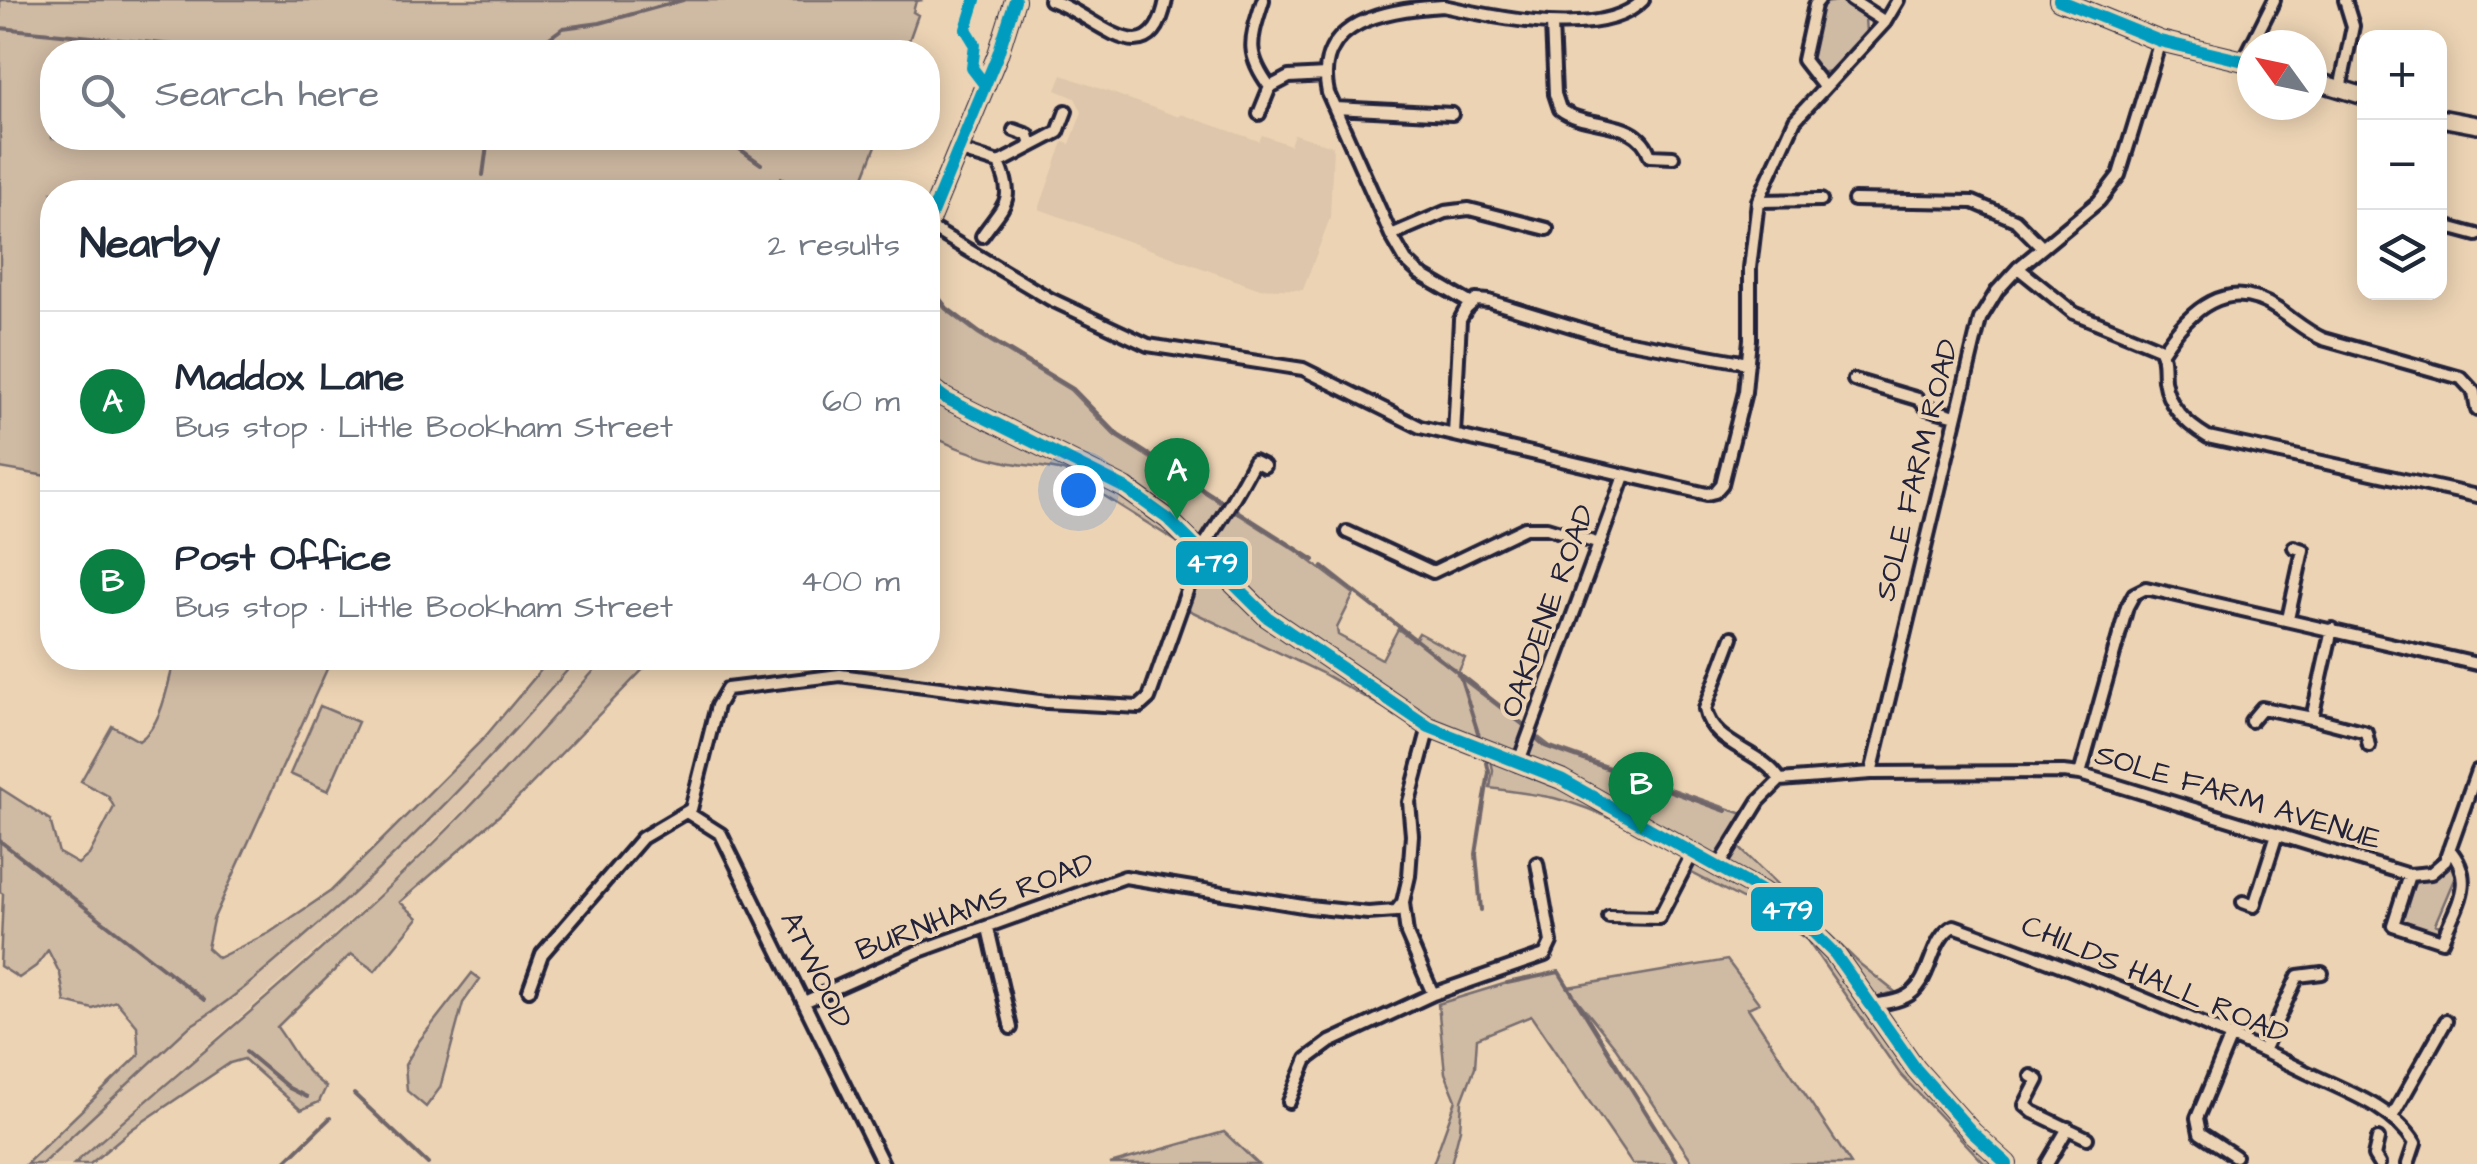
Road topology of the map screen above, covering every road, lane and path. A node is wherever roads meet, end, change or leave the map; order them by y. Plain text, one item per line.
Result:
1 (1015, 0) edge
2 (1050, 0) edge
3 (1166, 0) edge
4 (1264, 0) edge
5 (1643, 0) edge
6 (1820, 0) edge
7 (1851, 0) edge
8 (1898, 0) edge
9 (2059, 0) edge
10 (2274, 0) edge
11 (2344, 0) edge
12 (1885, 22) junction
13 (1552, 24) junction
14 (2261, 30) edge
15 (2160, 40) junction
16 (2237, 59) edge
17 (1326, 75) junction
18 (2327, 85) edge
19 (1270, 86) junction
20 (1824, 86) junction
21 (2340, 89) junction
22 (2357, 94) edge
23 (1335, 108) junction
24 (1066, 111) dead end
25 (1260, 114) dead end
26 (1452, 114) dead end
27 (2447, 119) edge
28 (2477, 125) edge
29 (1014, 130) dead end
30 (1031, 145) junction
31 (958, 150) junction
32 (1673, 157) dead end
33 (999, 163) junction
34 (940, 194) edge
35 (1821, 200) dead end
36 (1854, 200) dead end
37 (1758, 201) junction
38 (2447, 227) edge
39 (1548, 229) dead end
40 (940, 231) edge
41 (1391, 235) junction
42 (2477, 235) edge
43 (982, 236) dead end
44 (2042, 247) junction
45 (2018, 268) junction
46 (1470, 304) junction
47 (2162, 352) junction
48 (1748, 362) junction
49 (1854, 380) dead end
50 (940, 394) edge
51 (2477, 410) edge
52 (1956, 416) junction
53 (1454, 435) junction
54 (1264, 466) dead end
55 (1624, 476) junction
56 (2476, 491) edge
57 (1347, 532) dead end
58 (1600, 544) junction
59 (2294, 548) dead end
60 (1202, 553) junction
61 (2288, 619) junction
62 (2332, 630) junction
63 (1732, 637) dead end
64 (2477, 664) edge
65 (2312, 718) junction
66 (2251, 722) dead end
67 (1429, 727) junction
68 (2369, 746) dead end
69 (1518, 764) junction
70 (1871, 773) junction
71 (2080, 774) junction
72 (2477, 774) edge
73 (1780, 780) junction
74 (688, 813) junction
75 (2278, 834) junction
76 (2449, 849) junction
77 (1694, 852) junction
78 (1537, 863) dead end
79 (1719, 866) junction
80 (2409, 875) junction
81 (1403, 902) junction
82 (2243, 902) dead end
83 (1609, 917) dead end
84 (988, 928) junction
85 (2322, 973) dead end
86 (529, 990) dead end
87 (1433, 994) junction
88 (804, 1002) junction
89 (1873, 1005) junction
90 (2446, 1021) dead end
91 (1011, 1028) dead end
92 (2231, 1036) junction
93 (2263, 1051) junction
94 (2031, 1076) dead end
95 (1289, 1102) dead end
96 (2392, 1117) junction
97 (2068, 1128) junction
98 (2087, 1138) dead end
99 (2378, 1139) dead end
100 (2234, 1156) dead end
101 (882, 1164) edge
102 (2007, 1164) edge
103 (2047, 1164) edge
104 (2379, 1164) edge
105 (2408, 1164) edge

1 - 31 street
2 - 3 street
4 - 19 street
5 - 13 street
6 - 20 street
7 - 12 street
8 - 12 street
9 - 15 street
10 - 14 street
11 - 21 street
12 - 20 street
13 - 17 street
13 - 32 street
15 - 16 street
15 - 44 street, SOLE FARM ROAD
17 - 19 street
17 - 23 street
18 - 21 street
19 - 25 street
20 - 37 street
21 - 22 street
23 - 26 street
23 - 41 street
24 - 30 street
27 - 28 street
29 - 30 street
30 - 33 street
31 - 33 street
31 - 34 street
33 - 43 street
35 - 37 street
36 - 44 street
37 - 48 street
38 - 42 street
39 - 41 street
40 - 53 street
41 - 46 street
44 - 45 street, SOLE FARM ROAD
45 - 47 street
45 - 52 street, SOLE FARM ROAD
46 - 48 street
46 - 53 street
47 - 51 street
47 - 56 street
48 - 55 street
49 - 52 street
50 - 60 street
52 - 70 street, SOLE FARM ROAD
53 - 55 street
54 - 60 street
55 - 58 street, OAKDENE ROAD
57 - 58 street
58 - 69 street, OAKDENE ROAD
59 - 61 street
60 - 67 street
60 - 74 street
61 - 62 street
61 - 71 street
62 - 64 street
62 - 65 street
63 - 73 street
65 - 66 street
65 - 68 street
67 - 69 street
67 - 81 street
69 - 77 street
70 - 71 street, SOLE FARM AVENUE
70 - 73 street
71 - 75 street, SOLE FARM AVENUE
72 - 76 street
73 - 79 street
74 - 86 street
74 - 88 street, ATWOOD
75 - 80 street, SOLE FARM AVENUE
75 - 82 street
76 - 80 street, SOLE FARM AVENUE
76 - 80 street, SOLE FARM AVENUE
77 - 79 street
77 - 83 street
78 - 87 street
79 - 89 street
81 - 84 street, BURNHAMS ROAD
81 - 87 street
84 - 88 street, BURNHAMS ROAD
84 - 91 street
85 - 93 street
87 - 95 street
88 - 101 street, ATWOOD
89 - 92 street, CHILDS HALL ROAD
89 - 102 street
90 - 96 street
92 - 93 street, CHILDS HALL ROAD
92 - 100 street
93 - 96 street, CHILDS HALL ROAD
94 - 97 street
96 - 105 street
97 - 98 street
97 - 103 street
99 - 104 street

